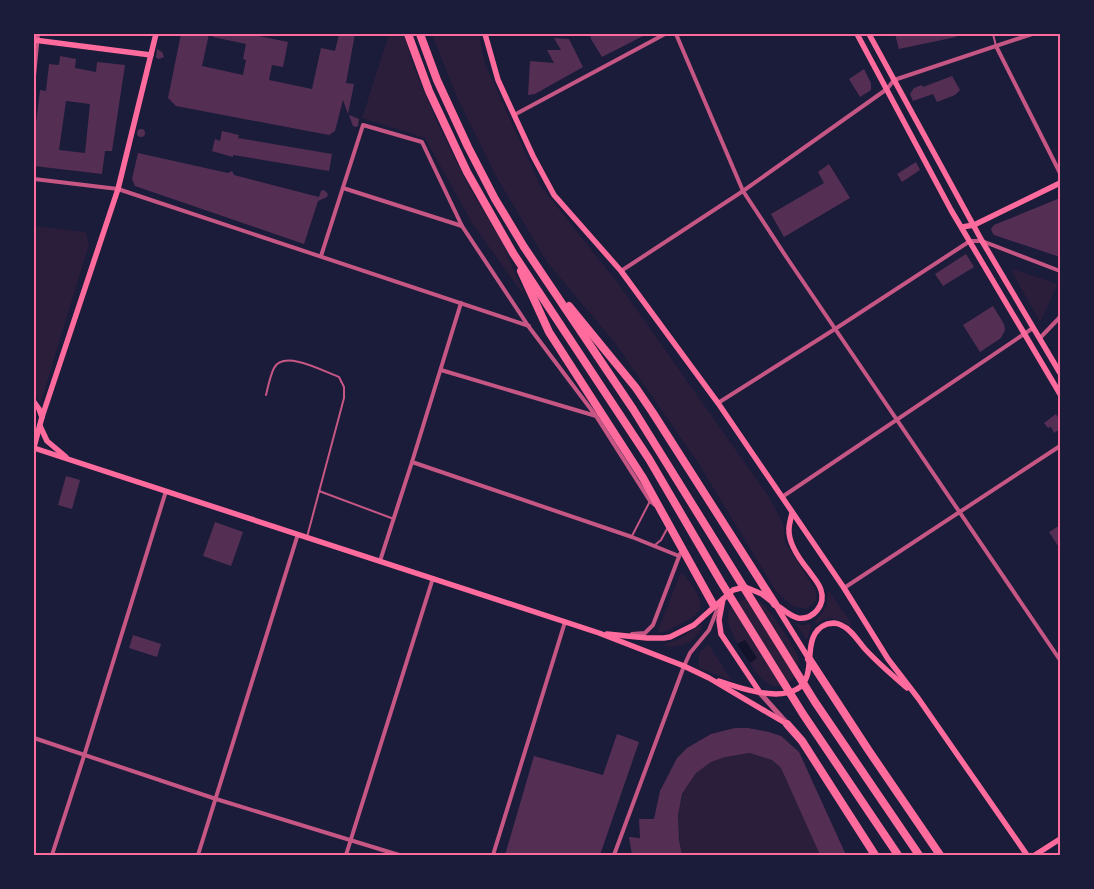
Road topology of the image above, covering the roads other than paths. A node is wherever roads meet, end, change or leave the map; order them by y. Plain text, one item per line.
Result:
1 (156, 34) edge
2 (408, 34) edge
3 (420, 34) edge
4 (485, 34) edge
5 (665, 34) edge
6 (676, 34) edge
7 (857, 34) edge
8 (869, 34) edge
9 (993, 34) edge
10 (1032, 34) edge
11 (36, 38) edge
12 (996, 46) junction
13 (151, 56) junction
14 (34, 76) edge
15 (894, 80) junction
16 (887, 89) junction
17 (514, 115) junction
18 (1060, 173) edge
19 (34, 179) edge
20 (1060, 183) edge
21 (343, 188) junction
22 (118, 189) junction
23 (743, 191) junction
24 (974, 225) junction
25 (462, 226) junction
26 (962, 227) junction
27 (970, 241) junction
28 (982, 241) junction
29 (513, 254) junction
30 (320, 256) junction
31 (1060, 270) edge
32 (621, 271) junction
33 (547, 280) junction
34 (461, 303) junction
35 (1060, 317) edge
36 (529, 326) junction
37 (1033, 328) junction
38 (835, 329) junction
39 (1024, 333) junction
40 (1040, 338) junction
41 (1031, 344) junction
42 (441, 370) junction
43 (1060, 373) edge
44 (1060, 394) edge
45 (266, 395) dead end
46 (34, 402) edge
47 (718, 403) junction
48 (596, 416) junction
49 (42, 417) junction
50 (896, 419) junction
51 (37, 431) edge
52 (1060, 446) edge
53 (34, 448) edge
54 (68, 458) junction
55 (412, 462) junction
56 (166, 491) junction
57 (319, 491) junction
58 (782, 497) junction
59 (650, 501) junction
60 (662, 511) junction
61 (960, 512) junction
62 (792, 514) junction
63 (394, 519) junction
64 (669, 525) junction
65 (298, 534) junction
66 (307, 537) junction
67 (632, 537) junction
68 (654, 546) junction
69 (681, 553) junction
70 (380, 561) junction
71 (433, 578) junction
72 (844, 588) junction
73 (724, 597) junction
74 (775, 604) junction
75 (715, 608) junction
76 (719, 620) junction
77 (565, 622) junction
78 (599, 633) junction
79 (620, 635) junction
80 (809, 659) junction
81 (1060, 660) edge
82 (684, 666) junction
83 (709, 678) junction
84 (759, 691) junction
85 (918, 698) junction
86 (787, 724) junction
87 (34, 738) edge
88 (84, 756) junction
89 (216, 799) junction
90 (1060, 839) edge
91 (351, 840) junction
92 (52, 855) edge
93 (198, 855) edge
94 (346, 855) edge
95 (399, 855) edge
96 (493, 855) edge
97 (614, 855) edge
98 (875, 855) edge
99 (898, 855) edge
100 (919, 855) edge
101 (940, 855) edge
102 (1027, 855) edge
103 (1035, 855) edge

1 - 13 main road
2 - 29 highway
3 - 33 highway
4 - 17 main road
5 - 17 street
6 - 23 street
7 - 16 main road
8 - 15 main road
9 - 12 lane
10 - 12 street
11 - 13 main road
11 - 14 street
12 - 15 street
12 - 18 street
13 - 22 main road
15 - 16 street
15 - 24 main road
16 - 23 street
16 - 26 main road
17 - 32 main road
19 - 22 street
20 - 24 main road
21 - 25 street
21 - 25 street
21 - 30 street
22 - 30 street
22 - 49 main road
23 - 32 street
23 - 38 street
24 - 26 main road
24 - 28 main road
25 - 36 street
26 - 27 main road
27 - 28 street
27 - 38 street
27 - 39 main road
28 - 31 street
28 - 37 main road
29 - 60 highway
29 - 99 highway
30 - 34 street
32 - 47 main road
33 - 74 highway
33 - 100 highway
34 - 36 street
34 - 42 street
35 - 40 street
36 - 48 street
37 - 39 street
37 - 40 main road
38 - 47 street
38 - 50 street
39 - 41 main road
39 - 50 street
40 - 41 main road
40 - 43 main road
41 - 44 main road
42 - 48 street
42 - 55 street
45 - 57 lane
46 - 49 main road
47 - 58 main road
48 - 59 street
49 - 51 main road
50 - 58 street
50 - 61 street
51 - 53 main road
51 - 54 main road
52 - 61 street
53 - 54 main road
54 - 56 main road
55 - 63 street
55 - 67 street
56 - 65 main road
56 - 88 street
57 - 63 lane
57 - 66 lane
58 - 62 main road
59 - 60 street
59 - 67 lane
60 - 64 highway
61 - 72 street
61 - 81 street
62 - 72 main road
62 - 74 main road
63 - 70 street
64 - 68 lane
64 - 69 highway
65 - 66 main road
65 - 89 street
66 - 70 main road
67 - 68 street
68 - 69 street
69 - 75 highway
69 - 79 street
70 - 71 main road
71 - 77 main road
71 - 91 street
72 - 85 main road
73 - 74 main road
73 - 75 main road
73 - 76 main road
74 - 80 main road
75 - 76 main road
75 - 79 main road
75 - 82 street
76 - 84 main road
77 - 78 main road
77 - 96 street
78 - 79 main road
78 - 82 main road
80 - 84 main road
80 - 85 main road
80 - 101 highway
82 - 83 main road
82 - 97 street
83 - 84 main road
83 - 86 main road
84 - 86 street
85 - 102 main road
86 - 98 highway
87 - 88 street
88 - 89 street
88 - 92 street
89 - 91 street
89 - 93 street
90 - 103 main road
91 - 94 street
91 - 95 street

